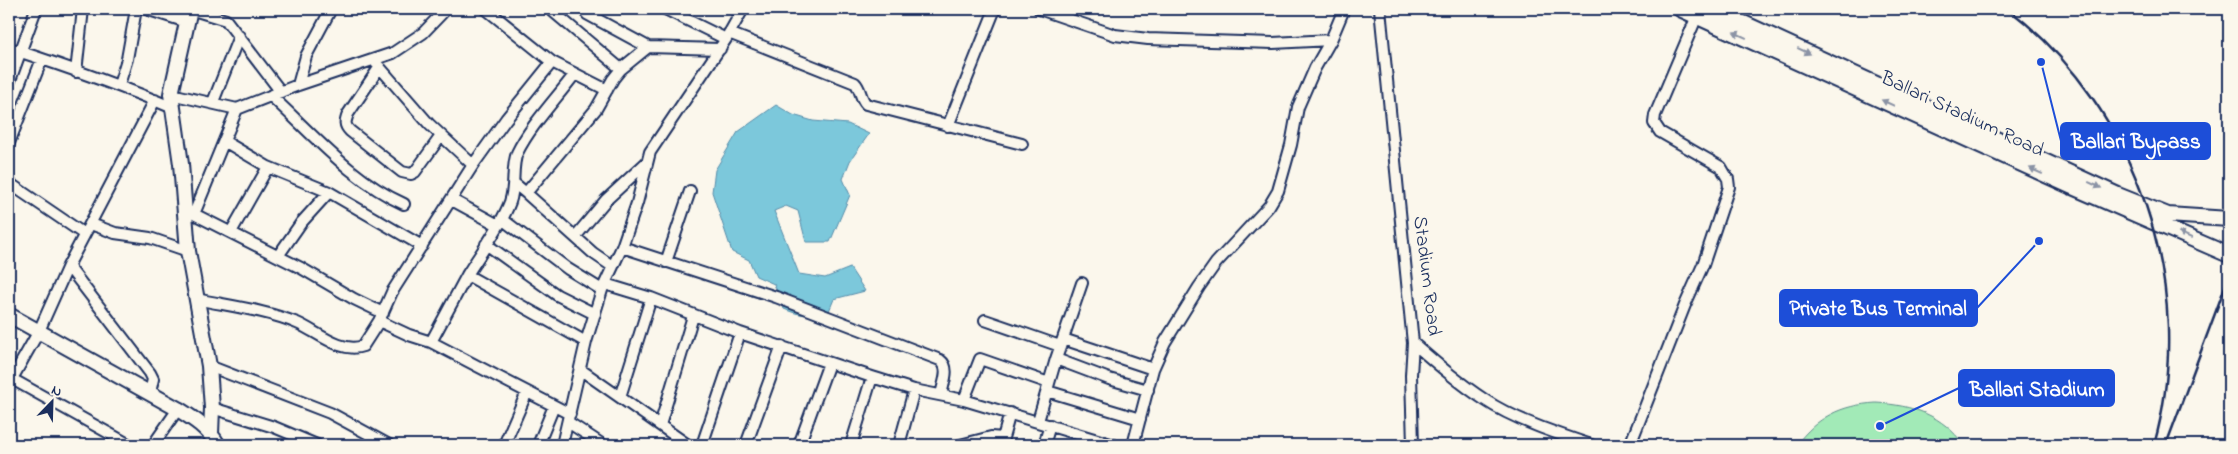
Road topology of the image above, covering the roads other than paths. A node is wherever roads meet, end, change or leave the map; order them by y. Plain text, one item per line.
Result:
1 (36, 9) edge
2 (83, 9) edge
3 (136, 9) edge
4 (146, 9) edge
5 (331, 9) edge
6 (446, 9) edge
7 (486, 9) edge
8 (550, 9) edge
9 (583, 9) edge
10 (665, 9) edge
11 (743, 9) edge
12 (995, 9) edge
13 (1039, 9) edge
14 (1344, 9) edge
15 (1380, 9) edge
16 (1680, 9) edge
17 (1712, 9) edge
18 (189, 13) edge
19 (1698, 13) edge
20 (238, 36) junction
21 (727, 36) junction
22 (1332, 40) junction
23 (648, 47) junction
24 (9, 48) edge
25 (720, 48) junction
26 (21, 52) junction
27 (42, 59) junction
28 (552, 62) junction
29 (377, 64) junction
30 (621, 69) junction
31 (76, 72) junction
32 (574, 75) junction
33 (9, 83) edge
34 (120, 85) junction
35 (298, 85) junction
36 (607, 90) junction
37 (281, 92) junction
38 (271, 96) junction
39 (155, 100) junction
40 (172, 101) junction
41 (213, 102) junction
42 (236, 109) junction
43 (948, 126) junction
44 (442, 136) junction
45 (224, 141) junction
46 (9, 143) edge
47 (1022, 144) dead end
48 (646, 163) junction
49 (473, 165) junction
50 (268, 167) junction
51 (2072, 181) junction
52 (9, 183) edge
53 (514, 184) junction
54 (690, 191) dead end
55 (329, 192) junction
56 (526, 193) junction
57 (452, 200) junction
58 (404, 204) dead end
59 (189, 211) junction
60 (2229, 219) edge
61 (500, 222) junction
62 (91, 224) junction
63 (230, 232) junction
64 (84, 234) junction
65 (575, 237) junction
66 (486, 244) junction
67 (422, 246) junction
68 (622, 247) junction
69 (188, 251) junction
70 (2229, 255) edge
71 (278, 256) junction
72 (666, 262) junction
73 (68, 266) junction
74 (612, 266) junction
75 (467, 275) junction
76 (1082, 283) dead end
77 (604, 287) junction
78 (651, 298) junction
79 (196, 300) junction
80 (595, 314) junction
81 (9, 315) edge
82 (693, 316) junction
83 (381, 317) junction
84 (985, 320) dead end
85 (39, 331) junction
86 (740, 333) junction
87 (431, 342) junction
88 (586, 342) junction
89 (1061, 343) junction
90 (1413, 343) junction
91 (782, 346) junction
92 (1056, 359) junction
93 (829, 362) junction
94 (209, 366) junction
95 (1153, 369) junction
96 (580, 370) junction
97 (872, 377) junction
98 (10, 381) edge
99 (1048, 387) junction
100 (914, 390) junction
101 (1148, 390) junction
102 (527, 392) junction
103 (150, 393) junction
104 (940, 395) junction
105 (620, 397) junction
106 (964, 400) junction
107 (554, 406) junction
108 (212, 408) junction
109 (178, 409) junction
110 (1010, 413) junction
111 (569, 418) junction
112 (1140, 419) junction
113 (1038, 421) junction
114 (660, 425) junction
115 (1050, 425) junction
116 (215, 440) edge
117 (1002, 442) edge
118 (130, 445) edge
119 (154, 445) edge
120 (317, 445) edge
121 (390, 445) edge
122 (504, 445) edge
123 (538, 445) edge
124 (562, 445) edge
125 (603, 445) edge
126 (688, 445) edge
127 (702, 445) edge
128 (746, 445) edge
129 (799, 445) edge
130 (851, 445) edge
131 (898, 445) edge
132 (960, 445) edge
133 (1044, 445) edge
134 (1114, 445) edge
135 (1133, 445) edge
136 (1413, 445) edge
137 (1591, 445) edge
138 (1630, 445) edge

1 - 26 street
2 - 31 street
3 - 34 street
4 - 18 street
5 - 35 street
6 - 29 street
7 - 28 street
8 - 30 street
9 - 23 street
10 - 21 street
11 - 21 street
12 - 43 street
13 - 22 street
14 - 22 street
15 - 90 street, Stadium Road
16 - 19 street, Ballari Stadium Road
17 -> 51 street, Ballari Stadium Road
18 - 20 street
18 - 40 street
51 -> 19 street, Ballari Stadium Road
19 - 138 street
20 - 37 street
20 - 41 street
21 - 25 street
21 - 43 street
22 - 95 street
23 - 25 street
23 - 30 street
24 - 26 street
25 - 48 street
26 - 27 street
26 - 33 street
27 - 31 street
27 - 46 street
28 - 32 street
28 - 49 street
29 - 35 street
29 - 44 street
29 - 44 street
30 - 36 street
31 - 34 street
32 - 36 street
32 - 53 street
34 - 39 street
35 - 37 street
36 - 56 street
37 - 38 street
38 - 42 street
38 - 58 street
39 - 40 street
39 - 62 street
40 - 41 street
40 - 59 street
41 - 42 street
42 - 45 street
43 - 47 street
44 - 49 street
45 - 50 street
45 - 59 street
48 - 65 street
48 - 68 street
49 - 57 street
50 - 55 street
50 - 63 street
51 -> 60 street, Ballari Stadium Road
70 -> 51 street, Ballari Stadium Road
52 - 64 street
53 - 56 street
53 - 61 street
54 - 72 street
55 - 67 street
55 - 71 street
56 - 65 street
57 - 61 street
57 - 67 street
59 - 63 street
59 - 69 street
61 - 66 street
61 - 77 street
62 - 64 street
62 - 69 street
63 - 71 street
64 - 73 street
65 - 74 street
66 - 75 street
66 - 80 street
67 - 83 street
68 - 72 street
68 - 74 street
69 - 79 street
71 - 83 street
72 - 104 street
73 - 85 street
73 - 103 street
74 - 77 street
75 - 87 street
75 - 88 street
76 - 89 street
77 - 78 street
77 - 80 street
78 - 82 street
78 - 105 street
79 - 83 street
79 - 94 street
80 - 88 street
81 - 85 street
82 - 86 street
82 - 114 street
83 - 87 street
84 - 89 street
85 - 98 street
85 - 103 street
86 - 91 street
86 - 127 street
87 - 102 street
88 - 96 street
89 - 92 street
89 - 95 street
90 - 136 street
90 - 137 street, Stadium Road
91 - 93 street
91 - 128 street
92 - 99 street
92 - 101 street
93 - 97 street
93 - 129 street
94 - 108 street
94 - 121 street
95 - 101 street
96 - 105 street
96 - 111 street
97 - 100 street
97 - 130 street
98 - 118 street
99 - 106 street
99 - 112 street
99 - 113 street
100 - 104 street
100 - 131 street
101 - 112 street
102 - 107 street
102 - 122 street
103 - 109 street
104 - 106 street
105 - 114 street
106 - 110 street
107 - 111 street
107 - 123 street
108 - 116 street
108 - 120 street
109 - 116 street
109 - 119 street
110 - 113 street
110 - 117 street
111 - 124 street
111 - 125 street
112 - 135 street
113 - 115 street
114 - 126 street
115 - 133 street
115 - 134 street
117 - 132 street

